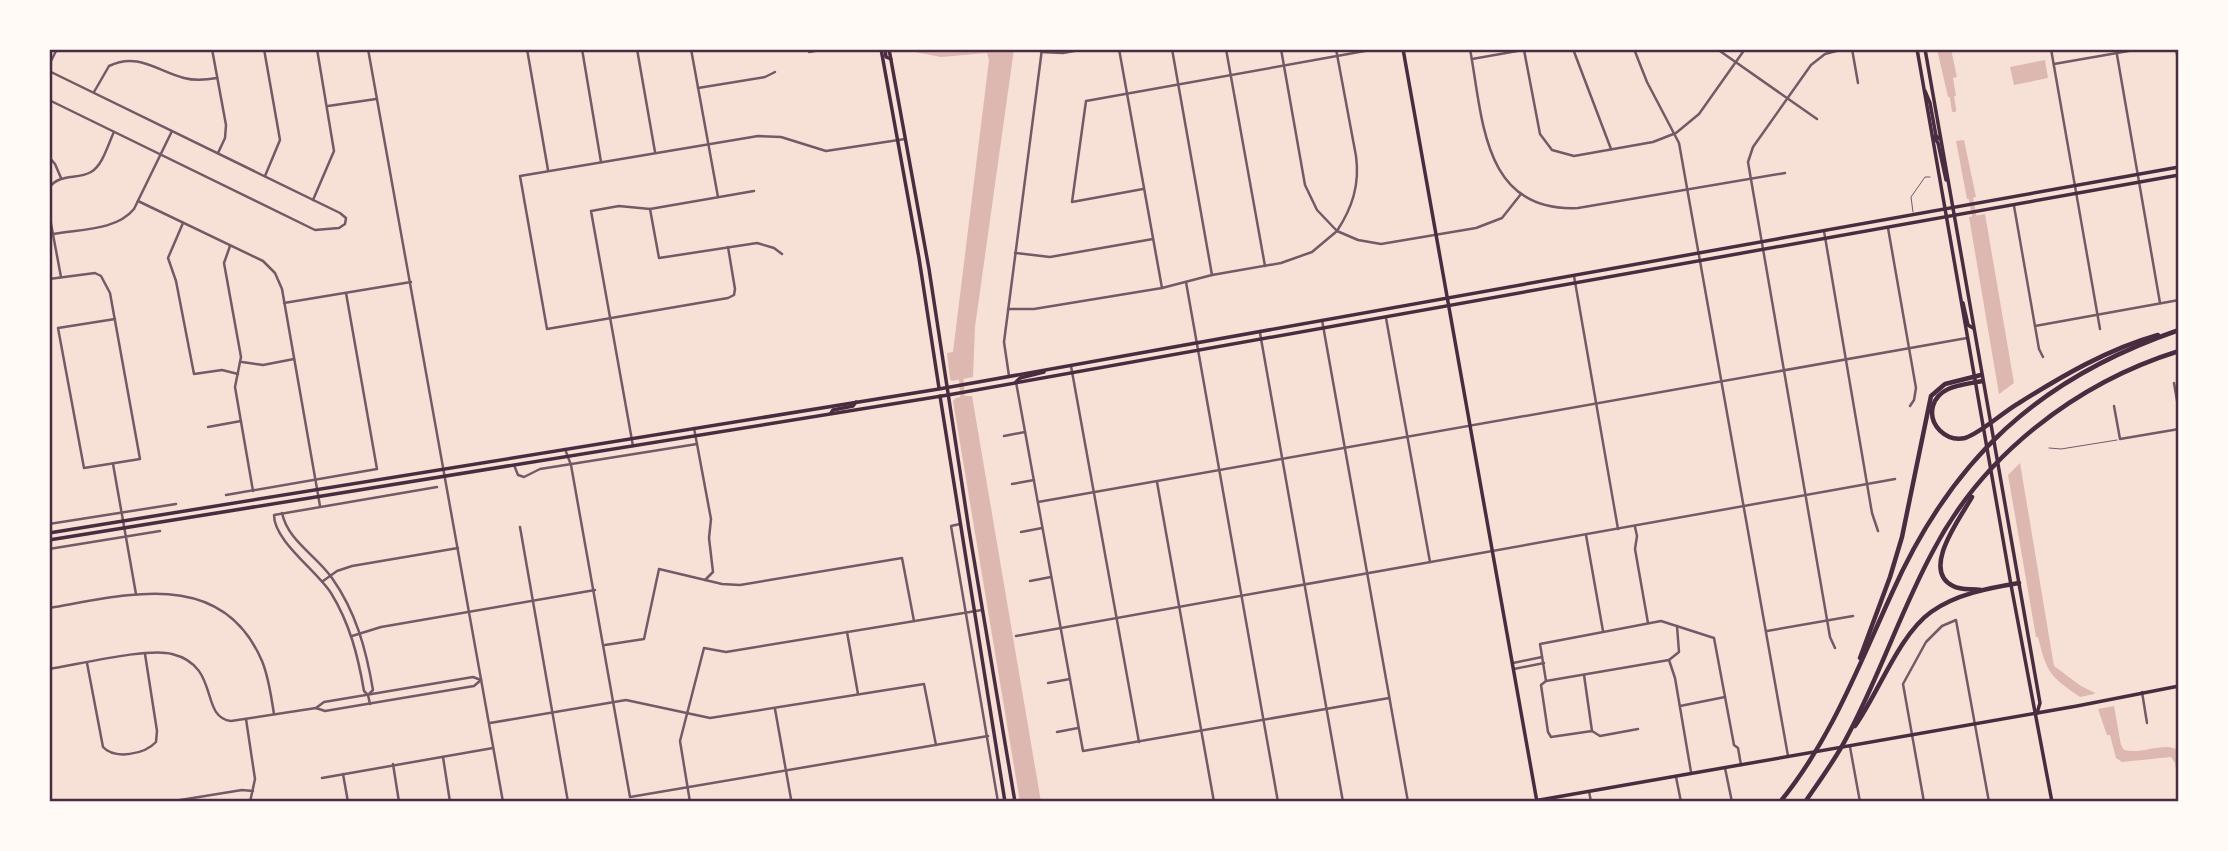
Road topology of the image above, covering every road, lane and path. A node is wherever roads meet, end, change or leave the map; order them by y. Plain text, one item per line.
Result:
1 (57, 49) edge
2 (212, 49) edge
3 (264, 49) edge
4 (317, 49) edge
5 (368, 49) edge
6 (527, 49) edge
7 (582, 49) edge
8 (637, 49) edge
9 (691, 49) edge
10 (826, 49) edge
11 (885, 49) edge
12 (1085, 49) edge
13 (1119, 49) edge
14 (1172, 49) edge
15 (1226, 49) edge
16 (1281, 49) edge
17 (1336, 49) edge
18 (1376, 49) edge
19 (1404, 49) edge
20 (1470, 49) edge
21 (1527, 49) edge
22 (1573, 49) edge
23 (1634, 49) edge
24 (1717, 49) edge
25 (1745, 49) edge
26 (1844, 49) edge
27 (1852, 49) edge
28 (1917, 49) edge
29 (1925, 49) edge
30 (2051, 49) edge
31 (2140, 49) edge
32 (2176, 49) edge
33 (1041, 50) edge
34 (2116, 51) edge
35 (809, 52) dead end
36 (1338, 56) junction
37 (1472, 59) junction
38 (1736, 63) junction
39 (2053, 64) junction
40 (49, 65) edge
41 (1284, 65) junction
42 (2179, 65) edge
43 (49, 71) edge
44 (775, 72) dead end
45 (1231, 74) junction
46 (217, 78) junction
47 (1858, 83) dead end
48 (1178, 84) junction
49 (1923, 86) junction
50 (698, 88) junction
51 (94, 93) junction
52 (1126, 93) junction
53 (1788, 98) junction
54 (376, 99) junction
55 (49, 100) edge
56 (327, 106) junction
57 (1817, 119) dead end
58 (172, 131) junction
59 (114, 132) junction
60 (1676, 134) junction
61 (1931, 136) junction
62 (905, 139) junction
63 (1941, 140) junction
64 (897, 141) junction
65 (708, 144) junction
66 (1611, 149) junction
67 (654, 152) junction
68 (218, 153) junction
69 (160, 154) junction
70 (49, 157) edge
71 (601, 162) junction
72 (2179, 167) edge
73 (548, 170) junction
74 (1785, 173) dead end
75 (2138, 174) junction
76 (2179, 175) edge
77 (265, 176) junction
78 (1930, 177) dead end
79 (61, 178) junction
80 (1750, 179) junction
81 (2139, 182) junction
82 (1949, 185) junction
83 (2075, 186) junction
84 (49, 188) edge
85 (1143, 189) junction
86 (1688, 190) junction
87 (754, 191) dead end
88 (2076, 193) junction
89 (1521, 194) junction
90 (718, 197) junction
91 (313, 200) junction
92 (138, 201) junction
93 (2014, 204) junction
94 (1952, 207) junction
95 (650, 209) junction
96 (1943, 209) junction
97 (49, 213) edge
98 (1914, 215) junction
99 (1954, 215) junction
100 (1945, 216) junction
101 (183, 222) junction
102 (1888, 227) junction
103 (1337, 231) junction
104 (1824, 231) junction
105 (53, 234) junction
106 (1437, 235) junction
107 (1153, 239) junction
108 (1825, 239) junction
109 (1762, 243) junction
110 (230, 246) junction
111 (727, 247) junction
112 (1763, 250) junction
113 (1015, 253) junction
114 (782, 254) dead end
115 (1699, 254) junction
116 (1700, 261) junction
117 (1265, 266) junction
118 (1212, 275) junction
119 (1574, 276) junction
120 (61, 277) junction
121 (49, 279) edge
122 (1185, 281) junction
123 (411, 282) junction
124 (1575, 284) junction
125 (1162, 288) junction
126 (346, 293) junction
127 (1959, 295) junction
128 (1448, 297) junction
129 (2179, 300) edge
130 (284, 303) junction
131 (2160, 303) junction
132 (1450, 305) junction
133 (1008, 309) junction
134 (1375, 311) junction
135 (2098, 314) junction
136 (1386, 316) junction
137 (610, 317) junction
138 (115, 319) junction
139 (1322, 320) junction
140 (2035, 326) junction
141 (1324, 328) junction
142 (1973, 328) junction
143 (2100, 329) dead end
144 (2179, 330) edge
145 (1260, 331) junction
146 (1967, 338) junction
147 (1261, 339) junction
148 (1197, 343) junction
149 (1909, 348) junction
150 (1198, 350) junction
151 (2179, 351) edge
152 (2043, 357) dead end
153 (294, 359) junction
154 (1845, 359) junction
155 (241, 362) junction
156 (1071, 365) junction
157 (1056, 368) junction
158 (1785, 369) junction
159 (1073, 372) junction
160 (238, 374) junction
161 (1009, 376) junction
162 (1982, 378) junction
163 (1974, 380) junction
164 (1721, 381) junction
165 (1016, 382) junction
166 (2174, 383) dead end
167 (946, 387) junction
168 (939, 389) junction
169 (948, 395) junction
170 (940, 396) junction
171 (856, 402) junction
172 (1595, 403) junction
173 (1910, 406) dead end
174 (2114, 406) dead end
175 (2179, 412) edge
176 (829, 414) junction
177 (241, 421) junction
178 (1471, 426) junction
179 (208, 427) dead end
180 (694, 428) junction
181 (2179, 429) edge
182 (1025, 432) junction
183 (696, 436) junction
184 (1004, 436) dead end
185 (632, 438) junction
186 (1408, 438) junction
187 (2120, 439) junction
188 (697, 444) junction
189 (633, 446) junction
190 (1345, 448) junction
191 (2049, 448) dead end
192 (565, 449) junction
193 (570, 456) junction
194 (1282, 459) junction
195 (113, 464) junction
196 (514, 465) junction
197 (571, 465) junction
198 (444, 468) junction
199 (1219, 470) junction
200 (446, 477) junction
201 (1895, 479) dead end
202 (316, 480) junction
203 (1034, 480) junction
204 (1157, 482) junction
205 (1979, 483) junction
206 (1012, 484) dead end
207 (1867, 484) junction
208 (437, 487) dead end
209 (318, 489) junction
210 (253, 491) junction
211 (1094, 493) junction
212 (226, 495) dead end
213 (1806, 495) junction
214 (319, 497) junction
215 (1038, 502) junction
216 (176, 504) dead end
217 (320, 506) junction
218 (1744, 506) junction
219 (282, 512) junction
220 (121, 513) junction
221 (123, 521) junction
222 (49, 524) edge
223 (960, 524) junction
224 (1634, 526) junction
225 (520, 527) dead end
226 (124, 528) junction
227 (1042, 528) junction
228 (1618, 529) junction
229 (160, 531) dead end
230 (1878, 531) dead end
231 (1021, 532) dead end
232 (49, 533) edge
233 (1586, 535) junction
234 (126, 537) junction
235 (49, 540) edge
236 (458, 548) junction
237 (49, 549) edge
238 (1493, 551) junction
239 (1430, 562) junction
240 (1367, 573) junction
241 (330, 575) junction
242 (1051, 577) junction
243 (705, 580) junction
244 (323, 581) junction
245 (1030, 581) dead end
246 (2019, 583) junction
247 (2011, 584) junction
248 (1305, 585) junction
249 (595, 590) junction
250 (1982, 590) junction
251 (135, 594) junction
252 (1242, 596) junction
253 (534, 601) junction
254 (1180, 607) junction
255 (49, 608) edge
256 (982, 610) junction
257 (974, 611) junction
258 (469, 612) junction
259 (966, 612) junction
260 (1853, 616) dead end
261 (1116, 618) junction
262 (914, 621) junction
263 (1827, 621) junction
264 (1648, 623) junction
265 (1676, 625) junction
266 (1060, 628) junction
267 (1602, 631) junction
268 (1767, 631) junction
269 (847, 632) junction
270 (360, 633) junction
271 (352, 636) junction
272 (1016, 636) dead end
273 (605, 645) junction
274 (1835, 648) dead end
275 (145, 653) junction
276 (1542, 657) junction
277 (1670, 660) junction
278 (87, 663) junction
279 (1513, 663) junction
280 (1544, 663) junction
281 (49, 669) edge
282 (1514, 669) junction
283 (1584, 674) junction
284 (1070, 679) junction
285 (481, 680) junction
286 (1546, 681) junction
287 (1048, 683) dead end
288 (2179, 686) edge
289 (2142, 692) junction
290 (858, 694) junction
291 (369, 695) junction
292 (1726, 697) junction
293 (1389, 698) junction
294 (614, 702) junction
295 (1843, 702) junction
296 (370, 704) junction
297 (1680, 706) junction
298 (316, 708) junction
299 (775, 708) junction
300 (1326, 708) junction
301 (553, 713) junction
302 (2037, 713) junction
303 (274, 714) junction
304 (687, 714) junction
305 (246, 719) junction
306 (1264, 719) junction
307 (489, 723) junction
308 (1975, 723) junction
309 (2147, 723) dead end
310 (1078, 728) junction
311 (1638, 729) dead end
312 (1201, 731) junction
313 (1592, 731) junction
314 (1057, 732) dead end
315 (1849, 735) junction
316 (1912, 735) junction
317 (988, 736) junction
318 (1139, 742) junction
319 (936, 745) junction
320 (1850, 746) junction
321 (494, 748) junction
322 (1788, 756) junction
323 (443, 757) junction
324 (393, 764) junction
325 (1741, 765) junction
326 (1725, 768) junction
327 (786, 771) junction
328 (342, 773) junction
329 (1692, 774) junction
330 (1676, 777) junction
331 (322, 778) dead end
332 (688, 787) junction
333 (253, 791) junction
334 (1589, 791) junction
335 (791, 799) dead end
336 (190, 800) edge
337 (1537, 801) edge
338 (168, 802) edge
339 (250, 802) edge
340 (348, 802) edge
341 (399, 802) edge
342 (450, 802) edge
343 (503, 802) edge
344 (568, 802) edge
345 (690, 802) edge
346 (998, 802) edge
347 (1005, 802) edge
348 (1015, 802) edge
349 (1214, 802) edge
350 (1278, 802) edge
351 (1343, 802) edge
352 (1408, 802) edge
353 (1528, 802) edge
354 (1591, 802) edge
355 (1681, 802) edge
356 (1732, 802) edge
357 (1780, 802) edge
358 (1805, 802) edge
359 (1860, 802) edge
360 (1924, 802) edge
361 (1989, 802) edge
362 (2052, 802) edge

1 - 40 street
2 - 46 street
3 - 77 street
4 - 56 street
5 - 54 street
6 - 73 street
7 - 71 street
8 - 67 street
9 - 50 street
10 - 35 street
11 - 62 main road
11 - 64 main road
12 - 33 street
13 - 52 street
14 - 48 street
15 - 45 street
16 - 41 street
17 - 36 street
18 - 36 street
19 - 106 main road
20 - 37 street
21 - 37 street
21 - 66 street
22 - 66 street
23 - 60 street
24 - 38 street
25 - 38 street
26 - 53 street
27 - 47 street
28 - 49 main road
29 - 63 main road
30 - 39 street
31 - 34 street
32 - 42 street
33 - 113 street
34 - 39 street
34 - 75 street
36 - 41 street
36 - 103 street
37 - 89 street
38 - 53 street
38 - 60 street
39 - 83 street
41 - 45 street
41 - 103 street
43 - 51 street
44 - 50 street
45 - 48 street
45 - 117 street
46 - 51 street
46 - 68 street
48 - 52 street
48 - 118 street
49 - 61 main road
49 - 63 main road
50 - 65 street
51 - 58 street
52 - 85 street
52 - 85 street
53 - 57 street
53 - 80 street
54 - 56 street
54 - 123 street
55 - 59 street
56 - 91 street
58 - 68 street
58 - 69 street
59 - 69 street
59 - 79 street
60 - 66 street
60 - 86 street
61 - 82 main road
61 - 96 main road
62 - 64 street
62 - 167 main road
63 - 82 main road
64 - 65 street
64 - 168 main road
65 - 67 street
65 - 90 street
67 - 71 street
68 - 77 street
69 - 91 street
69 - 92 street
70 - 79 street
71 - 73 street
72 - 75 main road
73 - 137 street
74 - 80 street
75 - 81 street
75 - 83 main road
76 - 81 main road
77 - 91 street
78 - 98 lane
79 - 84 street
80 - 86 street
80 - 109 street
81 - 88 main road
81 - 131 street
82 - 94 main road
83 - 88 street
83 - 94 main road
85 - 107 street
86 - 89 street
86 - 115 street
87 - 90 street
88 - 93 main road
88 - 135 street
89 - 106 street
90 - 95 street
92 - 101 street
92 - 105 street
93 - 99 main road
93 - 140 street
94 - 96 main road
94 - 99 main road
95 - 111 street
95 - 137 street
96 - 98 main road
96 - 100 main road
97 - 105 street
98 - 104 main road
99 - 100 main road
99 - 142 main road
100 - 102 main road
100 - 127 main road
101 - 110 street
101 - 160 street
102 - 108 main road
102 - 149 street
103 - 106 street
103 - 117 street
104 - 108 street
104 - 109 main road
105 - 120 street
106 - 128 main road
107 - 113 street
107 - 125 street
108 - 112 main road
108 - 154 street
109 - 112 street
109 - 115 main road
110 - 130 street
110 - 155 street
111 - 114 street
111 - 137 street
112 - 116 main road
112 - 158 street
113 - 133 street
115 - 116 street
115 - 119 main road
116 - 124 main road
116 - 164 street
117 - 118 street
118 - 122 street
119 - 124 street
119 - 128 main road
120 - 121 street
120 - 138 street
122 - 125 street
122 - 148 street
123 - 126 street
123 - 198 street
124 - 132 main road
124 - 172 street
125 - 133 street
126 - 130 street
126 - 202 street
127 - 142 main road
127 - 146 main road
128 - 132 main road
128 - 134 main road
129 - 131 street
130 - 153 street
131 - 135 street
132 - 136 main road
132 - 178 main road
133 - 161 street
134 - 136 main road
134 - 139 main road
135 - 140 street
135 - 143 street
136 - 141 main road
136 - 186 street
137 - 185 street
138 - 195 street
138 - 195 street
139 - 141 street
139 - 145 main road
140 - 152 street
141 - 147 main road
141 - 190 street
142 - 162 main road
144 - 163 highway
144 - 295 highway
145 - 147 street
145 - 148 main road
146 - 149 street
146 - 163 main road
147 - 150 main road
147 - 194 street
148 - 150 street
148 - 156 main road
149 - 154 street
149 - 173 street
150 - 159 main road
150 - 199 street
151 - 205 highway
153 - 155 street
153 - 202 street
154 - 158 street
154 - 207 street
155 - 160 street
156 - 157 main road
156 - 159 street
157 - 161 main road
157 - 165 main road
158 - 164 street
158 - 213 street
159 - 165 main road
159 - 211 street
160 - 177 street
161 - 167 main road
162 - 163 highway
162 - 246 main road
163 - 247 main road
163 - 295 highway
164 - 172 street
164 - 218 street
165 - 169 main road
165 - 182 street
166 - 175 street
167 - 168 main road
167 - 169 main road
168 - 170 main road
168 - 171 main road
169 - 170 main road
169 - 256 main road
170 - 176 main road
170 - 223 main road
171 - 176 main road
171 - 180 main road
172 - 178 street
172 - 228 street
174 - 187 street
176 - 183 main road
177 - 179 street
177 - 210 street
178 - 186 street
178 - 238 main road
180 - 183 street
180 - 185 main road
181 - 187 street
182 - 184 street
182 - 203 street
183 - 188 street
183 - 189 main road
185 - 189 street
185 - 192 main road
186 - 190 street
186 - 239 street
187 - 191 lane
188 - 197 street
188 - 243 street
189 - 193 main road
190 - 194 street
190 - 240 street
192 - 193 street
192 - 198 main road
193 - 196 main road
193 - 197 street
194 - 199 street
194 - 248 street
195 - 220 street
196 - 197 street
196 - 200 main road
197 - 249 street
198 - 200 street
198 - 209 main road
199 - 204 street
199 - 252 street
200 - 214 main road
200 - 236 street
201 - 207 street
202 - 209 street
202 - 210 street
203 - 206 street
203 - 215 street
204 - 211 street
204 - 254 street
205 - 250 highway
205 - 315 highway
207 - 213 street
207 - 230 street
208 - 217 street
209 - 214 street
209 - 221 main road
210 - 212 street
211 - 215 street
211 - 261 street
213 - 218 street
213 - 263 street
214 - 217 street
214 - 226 main road
215 - 227 street
216 - 220 street
217 - 219 street
218 - 224 street
218 - 268 street
219 - 241 street
219 - 244 street
220 - 221 street
220 - 222 street
221 - 226 street
221 - 232 main road
223 - 257 main road
223 - 259 street
224 - 228 street
224 - 264 street
225 - 253 street
226 - 234 street
226 - 235 main road
227 - 231 street
227 - 242 street
228 - 233 street
229 - 234 street
233 - 238 street
233 - 267 street
234 - 237 street
234 - 251 street
236 - 241 street
236 - 258 street
238 - 239 street
238 - 279 main road
239 - 240 street
240 - 248 street
240 - 293 street
241 - 244 street
241 - 270 street
242 - 245 street
242 - 266 street
243 - 262 street
243 - 273 street
244 - 271 street
246 - 247 highway
246 - 302 main road
247 - 250 highway
247 - 302 main road
248 - 252 street
248 - 300 street
249 - 253 street
249 - 273 street
250 - 315 highway
251 - 255 street
251 - 303 street
252 - 254 street
252 - 306 street
253 - 258 street
253 - 301 street
254 - 261 street
254 - 312 street
256 - 257 street
256 - 348 main road
257 - 259 street
257 - 347 main road
258 - 270 street
258 - 285 street
259 - 262 street
259 - 317 street
260 - 263 street
261 - 266 street
261 - 318 street
262 - 269 street
263 - 268 street
263 - 274 street
264 - 265 street
264 - 267 street
265 - 277 street
265 - 292 street
266 - 272 street
266 - 284 street
267 - 276 street
268 - 322 street
269 - 290 street
269 - 304 street
270 - 271 street
270 - 291 street
271 - 291 street
273 - 294 street
275 - 278 street
275 - 278 street
275 - 305 street
276 - 279 street
276 - 280 street
277 - 283 street
277 - 297 street
278 - 281 street
279 - 282 main road
280 - 282 street
280 - 286 street
282 - 337 main road
283 - 286 street
283 - 313 street
284 - 287 street
284 - 310 street
285 - 291 street
285 - 296 street
285 - 307 street
286 - 313 street
288 - 289 main road
289 - 302 main road
289 - 309 street
290 - 299 street
290 - 319 street
291 - 296 street
291 - 298 street
292 - 297 street
292 - 325 street
293 - 300 street
293 - 352 street
294 - 301 street
294 - 304 street
294 - 332 street
295 - 357 highway
296 - 298 street
297 - 329 street
298 - 303 street
299 - 304 street
299 - 327 street
300 - 306 street
300 - 351 street
301 - 307 street
301 - 344 street
302 - 308 main road
302 - 362 main road
303 - 305 street
304 - 332 street
305 - 333 street
306 - 312 street
306 - 350 street
307 - 321 street
308 - 316 main road
308 - 316 street
308 - 361 street
310 - 314 street
310 - 318 street
311 - 313 street
312 - 318 street
312 - 349 street
315 - 358 highway
316 - 320 main road
316 - 360 street
317 - 319 street
317 - 346 street
319 - 327 street
320 - 322 main road
320 - 359 street
321 - 323 street
321 - 343 street
322 - 325 main road
323 - 324 street
323 - 342 street
324 - 328 street
324 - 341 street
325 - 326 main road
326 - 329 main road
326 - 356 street
327 - 332 street
327 - 335 street
328 - 331 street
328 - 340 street
329 - 330 main road
330 - 334 main road
330 - 355 street
332 - 345 street
333 - 336 street
333 - 339 street
334 - 337 main road
334 - 354 street
336 - 338 street
337 - 353 main road

